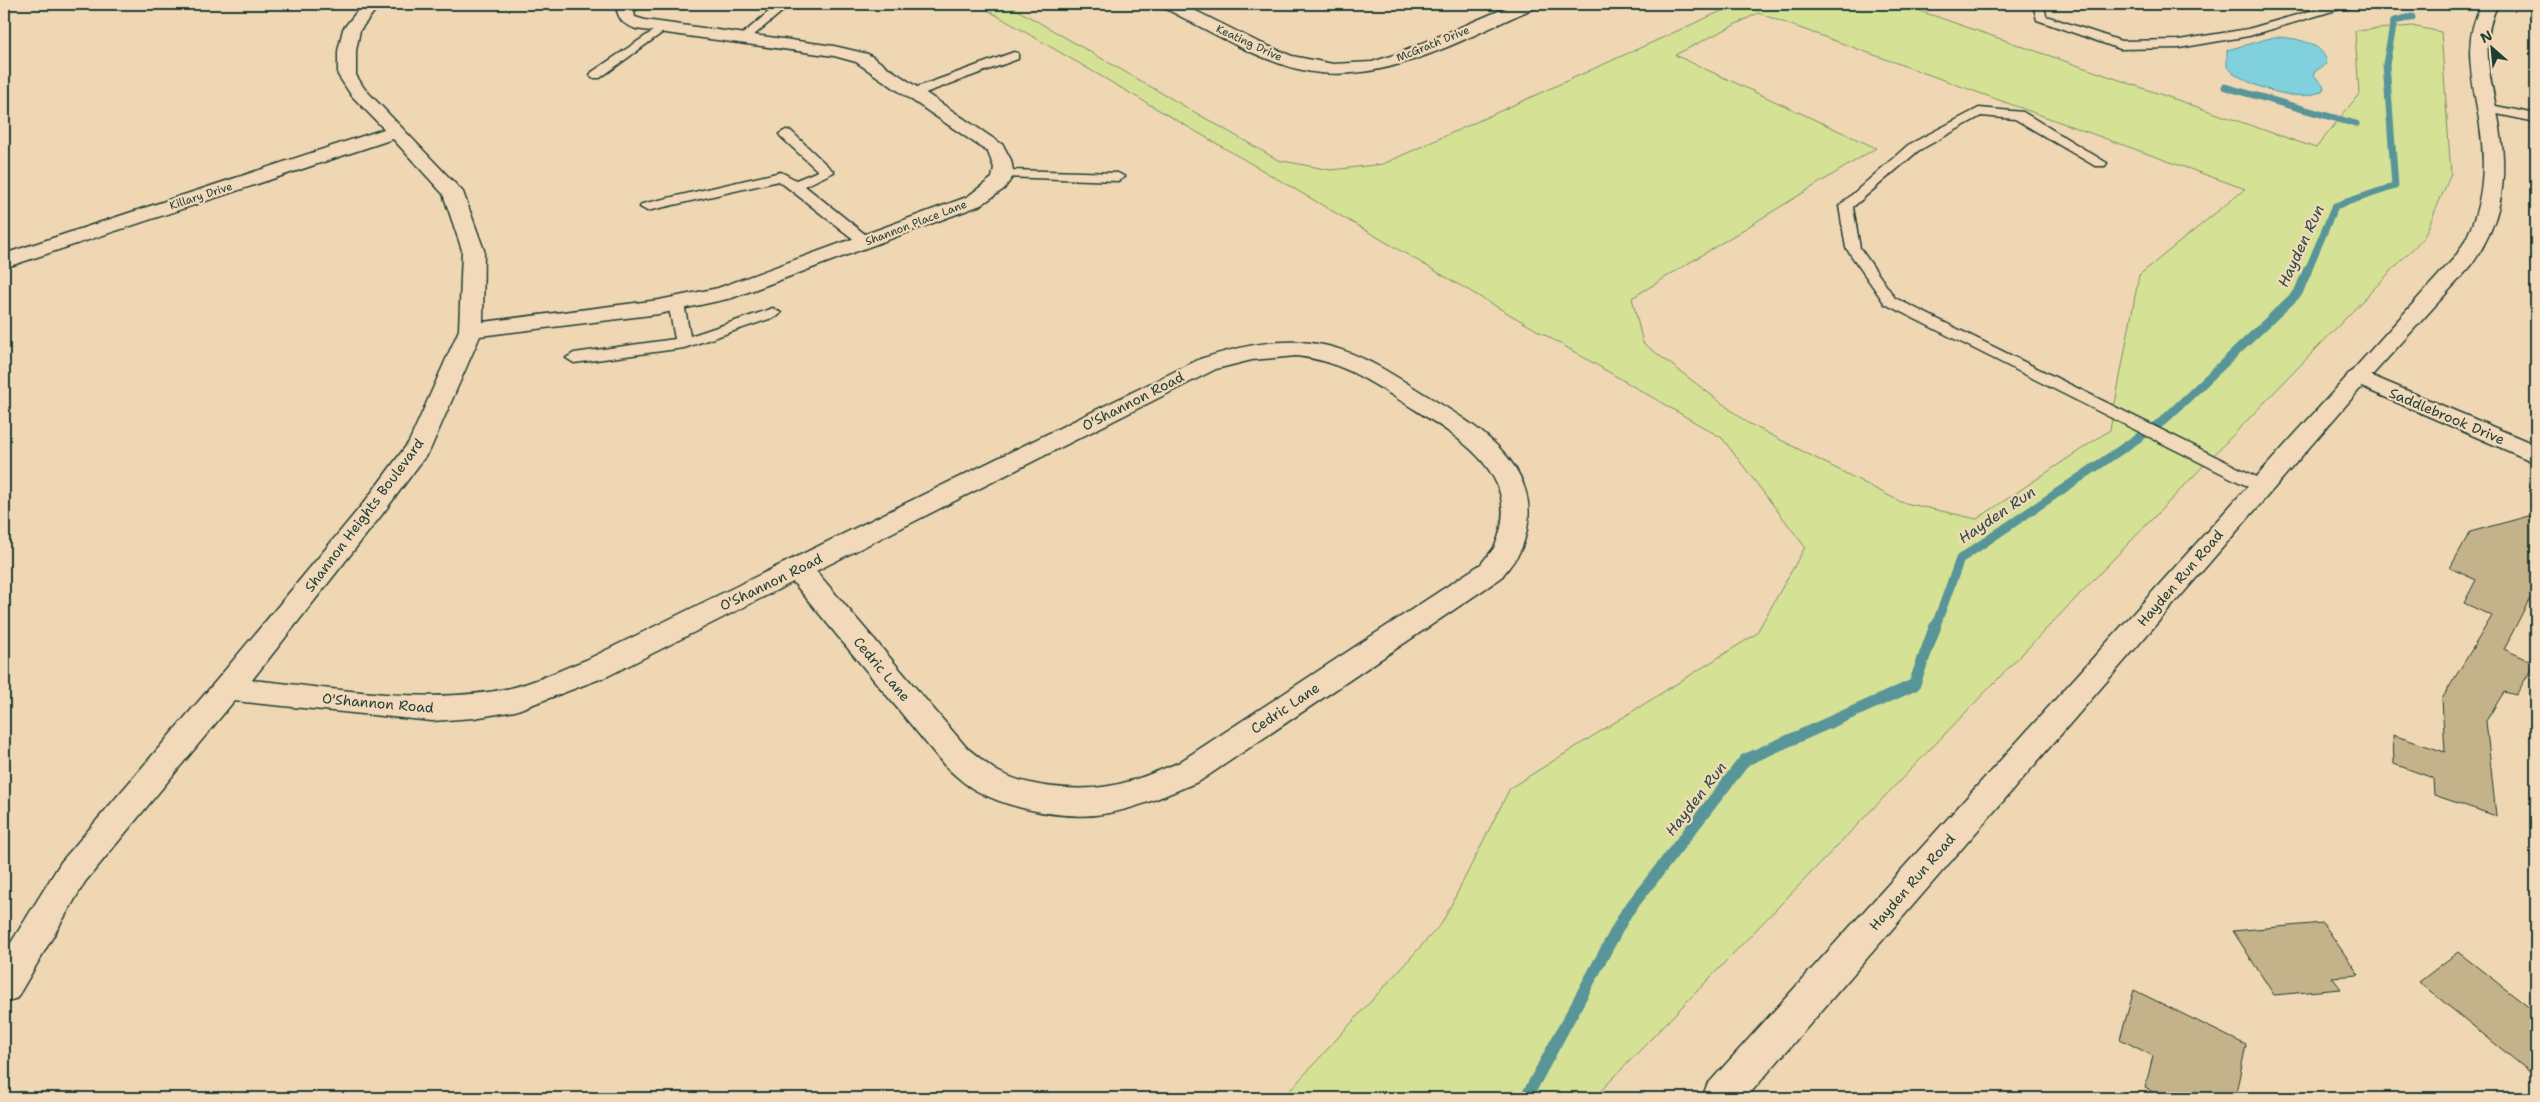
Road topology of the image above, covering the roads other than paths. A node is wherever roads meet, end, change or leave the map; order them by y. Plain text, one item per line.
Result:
1 (372, 4) edge
2 (632, 4) edge
3 (786, 4) edge
4 (1170, 4) edge
5 (1527, 4) edge
6 (2039, 4) edge
7 (2318, 4) edge
8 (2358, 4) edge
9 (2490, 4) edge
10 (2332, 8) junction
11 (662, 28) junction
12 (743, 39) junction
13 (1014, 56) dead end
14 (1333, 69) joint
15 (596, 75) dead end
16 (913, 93) junction
17 (2486, 108) junction
18 (2536, 118) edge
19 (397, 130) junction
20 (786, 134) dead end
21 (2100, 163) dead end
22 (1006, 174) junction
23 (1118, 177) dead end
24 (795, 185) junction
25 (647, 207) dead end
26 (866, 242) junction
27 (4, 261) edge
28 (676, 303) junction
29 (773, 312) dead end
30 (471, 330) junction
31 (684, 343) junction
32 (1288, 348) joint
33 (574, 358) dead end
34 (2358, 377) junction
35 (2536, 455) edge
36 (2262, 486) junction
37 (798, 569) junction
38 (227, 689) junction
39 (4, 986) edge
40 (1722, 1098) edge

1 - 19 street, Shannon Heights Boulevard
2 - 11 street
3 - 12 lane
4 - 14 street, Keating Drive
5 - 14 street, McGrath Drive
6 - 10 lane
7 - 10 lane
8 - 10 lane
9 - 17 street, Hayden Run Road
11 - 12 street
11 - 15 lane
12 - 16 street
13 - 16 lane
16 - 22 street
17 - 18 lane
17 - 34 street, Hayden Run Road
19 - 27 street, Killary Drive
19 - 30 street, Shannon Heights Boulevard
20 - 24 lane
21 - 36 lane
22 - 23 lane
22 - 26 street, Shannon Place Lane
24 - 25 lane
24 - 26 lane
26 - 28 street, Shannon Place Lane
28 - 30 street, Shannon Place Lane
28 - 31 lane
29 - 31 lane
30 - 38 street, Shannon Heights Boulevard
31 - 33 lane
32 - 37 street, O'Shannon Road
32 - 37 street, Cedric Lane
34 - 35 street, Saddlebrook Drive
34 - 36 street, Hayden Run Road
36 - 40 street, Hayden Run Road
37 - 38 street, O'Shannon Road
38 - 39 street, Shannon Heights Boulevard

